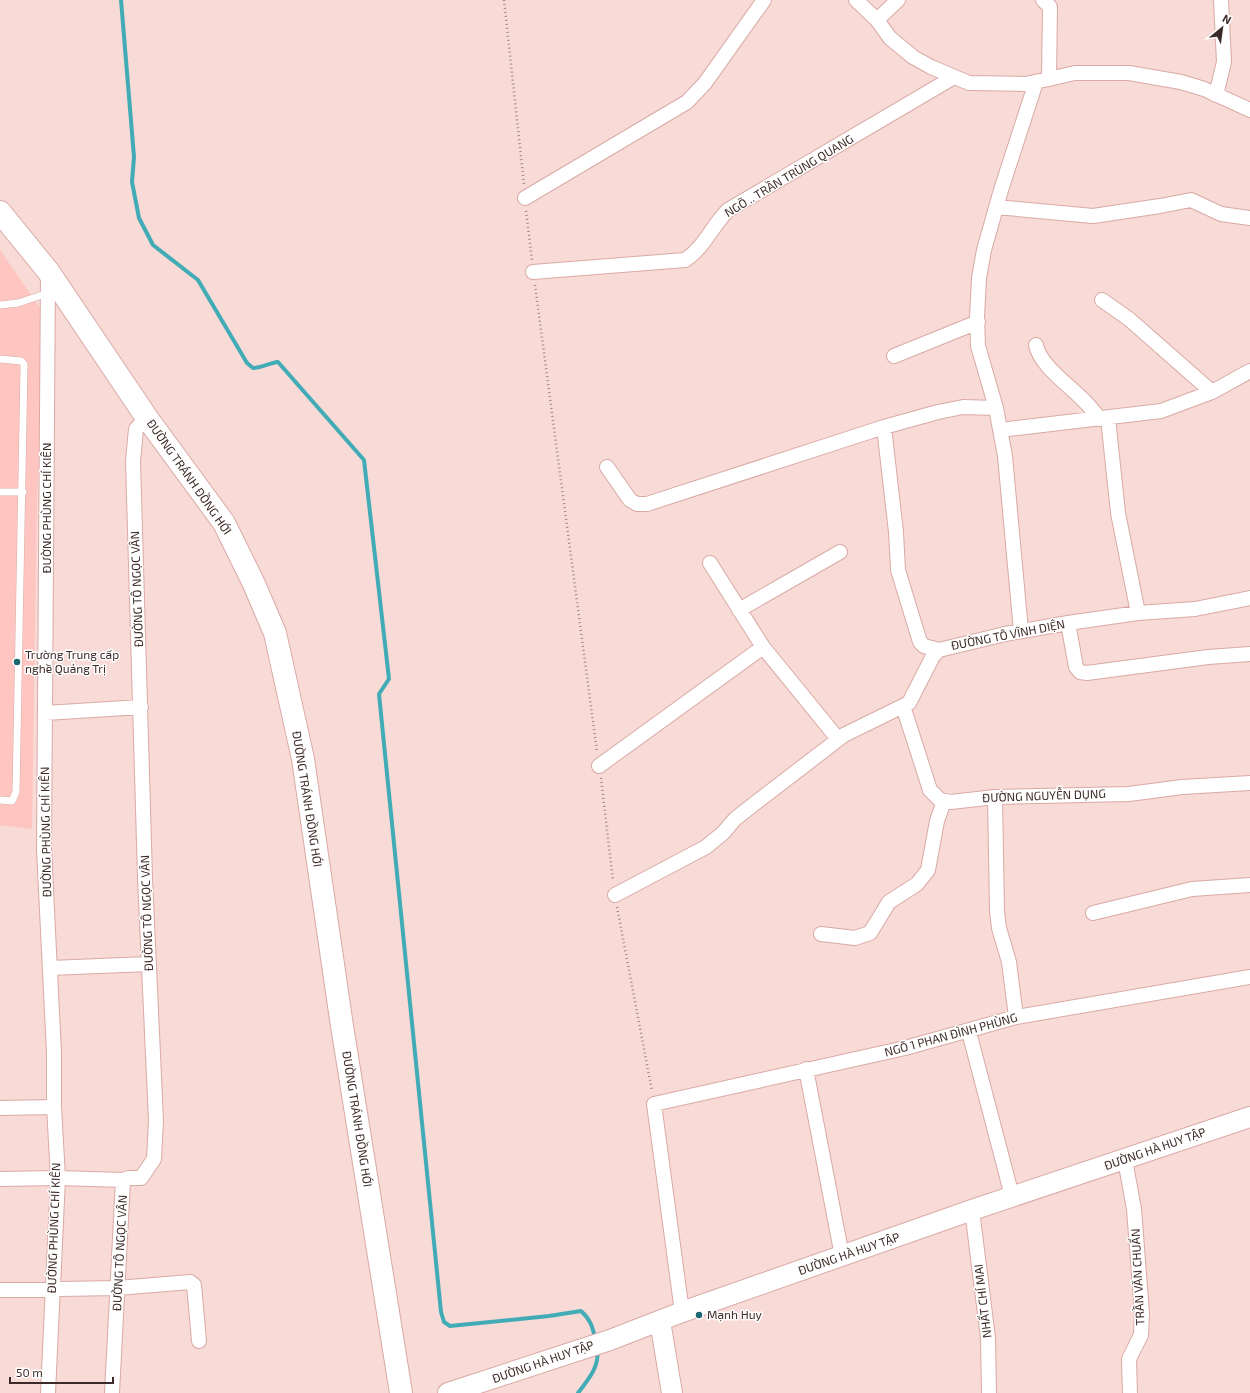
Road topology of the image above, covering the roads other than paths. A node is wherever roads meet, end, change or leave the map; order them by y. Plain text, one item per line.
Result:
1 (764, 0) edge
2 (856, 0) edge
3 (898, 0) edge
4 (1043, 0) edge
5 (1221, 0) edge
6 (877, 20) junction
7 (954, 76) junction
8 (1043, 80) junction
9 (1216, 95) junction
10 (1250, 110) edge
11 (525, 198) road end
12 (996, 207) junction
13 (0, 212) edge
14 (1250, 218) edge
15 (48, 271) junction
16 (533, 272) road end
17 (48, 293) junction
18 (1102, 300) dead end
19 (0, 304) edge
20 (978, 322) junction
21 (1036, 344) dead end
22 (894, 356) dead end
23 (0, 359) edge
24 (1250, 371) edge
25 (1212, 392) junction
26 (996, 408) junction
27 (148, 418) junction
28 (1103, 419) junction
29 (884, 427) junction
30 (1000, 430) junction
31 (607, 467) dead end
32 (0, 492) edge
33 (23, 492) junction
34 (840, 552) dead end
35 (710, 563) dead end
36 (1250, 598) edge
37 (739, 610) junction
38 (1138, 613) junction
39 (1068, 623) junction
40 (1021, 631) junction
41 (763, 647) junction
42 (939, 650) junction
43 (1250, 654) edge
44 (903, 706) junction
45 (140, 707) junction
46 (45, 713) junction
47 (838, 739) junction
48 (599, 766) road end
49 (1250, 784) edge
50 (995, 797) junction
51 (0, 800) edge
52 (944, 801) junction
53 (1250, 885) edge
54 (615, 895) road end
55 (1094, 913) dead end
56 (821, 934) dead end
57 (149, 964) junction
58 (50, 968) junction
59 (1250, 977) edge
60 (1016, 1017) junction
61 (969, 1032) junction
62 (806, 1069) junction
63 (54, 1107) junction
64 (0, 1108) edge
65 (1250, 1117) edge
66 (1125, 1160) junction
67 (58, 1178) junction
68 (0, 1179) edge
69 (123, 1180) junction
70 (1012, 1196) junction
71 (972, 1210) junction
72 (842, 1256) junction
73 (52, 1288) junction
74 (118, 1288) junction
75 (0, 1290) edge
76 (682, 1312) junction
77 (660, 1321) junction
78 (199, 1341) dead end
79 (48, 1393) edge
80 (112, 1393) edge
81 (401, 1393) edge
82 (448, 1393) edge
83 (672, 1393) edge
84 (989, 1393) edge
85 (1130, 1393) edge

1 - 11 street
2 - 6 street
3 - 6 street
4 - 8 street
5 - 9 street
6 - 7 street
7 - 8 street
7 - 16 street, NGÕ .. TRẦN TRÙNG QUANG
8 - 9 street
8 - 12 street
9 - 10 street
12 - 14 street
12 - 20 street
13 - 15 highway, ĐƯỜNG TRÁNH ĐỒNG HỚI
15 - 17 street, ĐƯỜNG PHÙNG CHÍ KIÊN
15 - 27 highway, ĐƯỜNG TRÁNH ĐỒNG HỚI
17 - 19 lane
17 - 46 street, ĐƯỜNG PHÙNG CHÍ KIÊN
18 - 25 street
20 - 22 street
20 - 26 street
21 - 28 street
23 - 33 lane
24 - 25 street
25 - 28 street
26 - 29 street
26 - 30 street
27 - 45 street, ĐƯỜNG TÔ NGỌC VÂN
27 - 81 highway, ĐƯỜNG TRÁNH ĐỒNG HỚI
28 - 30 street
28 - 38 street
29 - 31 street
29 - 42 street
30 - 40 street
32 - 33 lane
33 - 51 lane
34 - 37 street
35 - 37 street
36 - 38 street, ĐƯỜNG TÔ VĨNH DIỆN
37 - 41 street
38 - 39 street, ĐƯỜNG TÔ VĨNH DIỆN
39 - 40 street, ĐƯỜNG TÔ VĨNH DIỆN
39 - 43 street
40 - 42 street, ĐƯỜNG TÔ VĨNH DIỆN
41 - 47 street
41 - 48 street
42 - 44 street, ĐƯỜNG TÔ VĨNH DIỆN
44 - 47 street, ĐƯỜNG TÔ VĨNH DIỆN
44 - 52 street
45 - 46 street
45 - 57 street, ĐƯỜNG TÔ NGỌC VÂN
46 - 58 street, ĐƯỜNG PHÙNG CHÍ KIÊN
47 - 54 street, ĐƯỜNG TÔ VĨNH DIỆN
49 - 50 street, ĐƯỜNG NGUYỄN DỤNG
50 - 52 street, ĐƯỜNG NGUYỄN DỤNG
50 - 60 street
52 - 56 street
53 - 55 street
57 - 58 street
57 - 69 street, ĐƯỜNG TÔ NGỌC VÂN
58 - 63 street, ĐƯỜNG PHÙNG CHÍ KIÊN
59 - 60 street, NGÕ 1 PHAN ĐÌNH PHÙNG
60 - 61 street, NGÕ 1 PHAN ĐÌNH PHÙNG
61 - 62 street, NGÕ 1 PHAN ĐÌNH PHÙNG
61 - 70 street
62 - 72 street
62 - 76 street, NGÕ 1 PHAN ĐÌNH PHÙNG
63 - 64 street
63 - 67 street, ĐƯỜNG PHÙNG CHÍ KIÊN
65 - 66 main road, ĐƯỜNG HÀ HUY TẬP
66 - 70 main road, ĐƯỜNG HÀ HUY TẬP
66 - 85 street, TRẦN VĂN CHUẨN
67 - 68 street
67 - 69 street
67 - 73 street, ĐƯỜNG PHÙNG CHÍ KIÊN
69 - 74 street, ĐƯỜNG TÔ NGỌC VÂN
70 - 71 main road, ĐƯỜNG HÀ HUY TẬP
71 - 72 main road, ĐƯỜNG HÀ HUY TẬP
71 - 84 street, NHẤT CHÍ MAI
72 - 76 main road, ĐƯỜNG HÀ HUY TẬP
73 - 74 street
73 - 75 street
73 - 79 street, ĐƯỜNG PHÙNG CHÍ KIÊN
74 - 78 street
74 - 80 street, ĐƯỜNG TÔ NGỌC VÂN
76 - 77 main road, ĐƯỜNG HÀ HUY TẬP
77 - 82 main road, ĐƯỜNG HÀ HUY TẬP
77 - 83 main road

